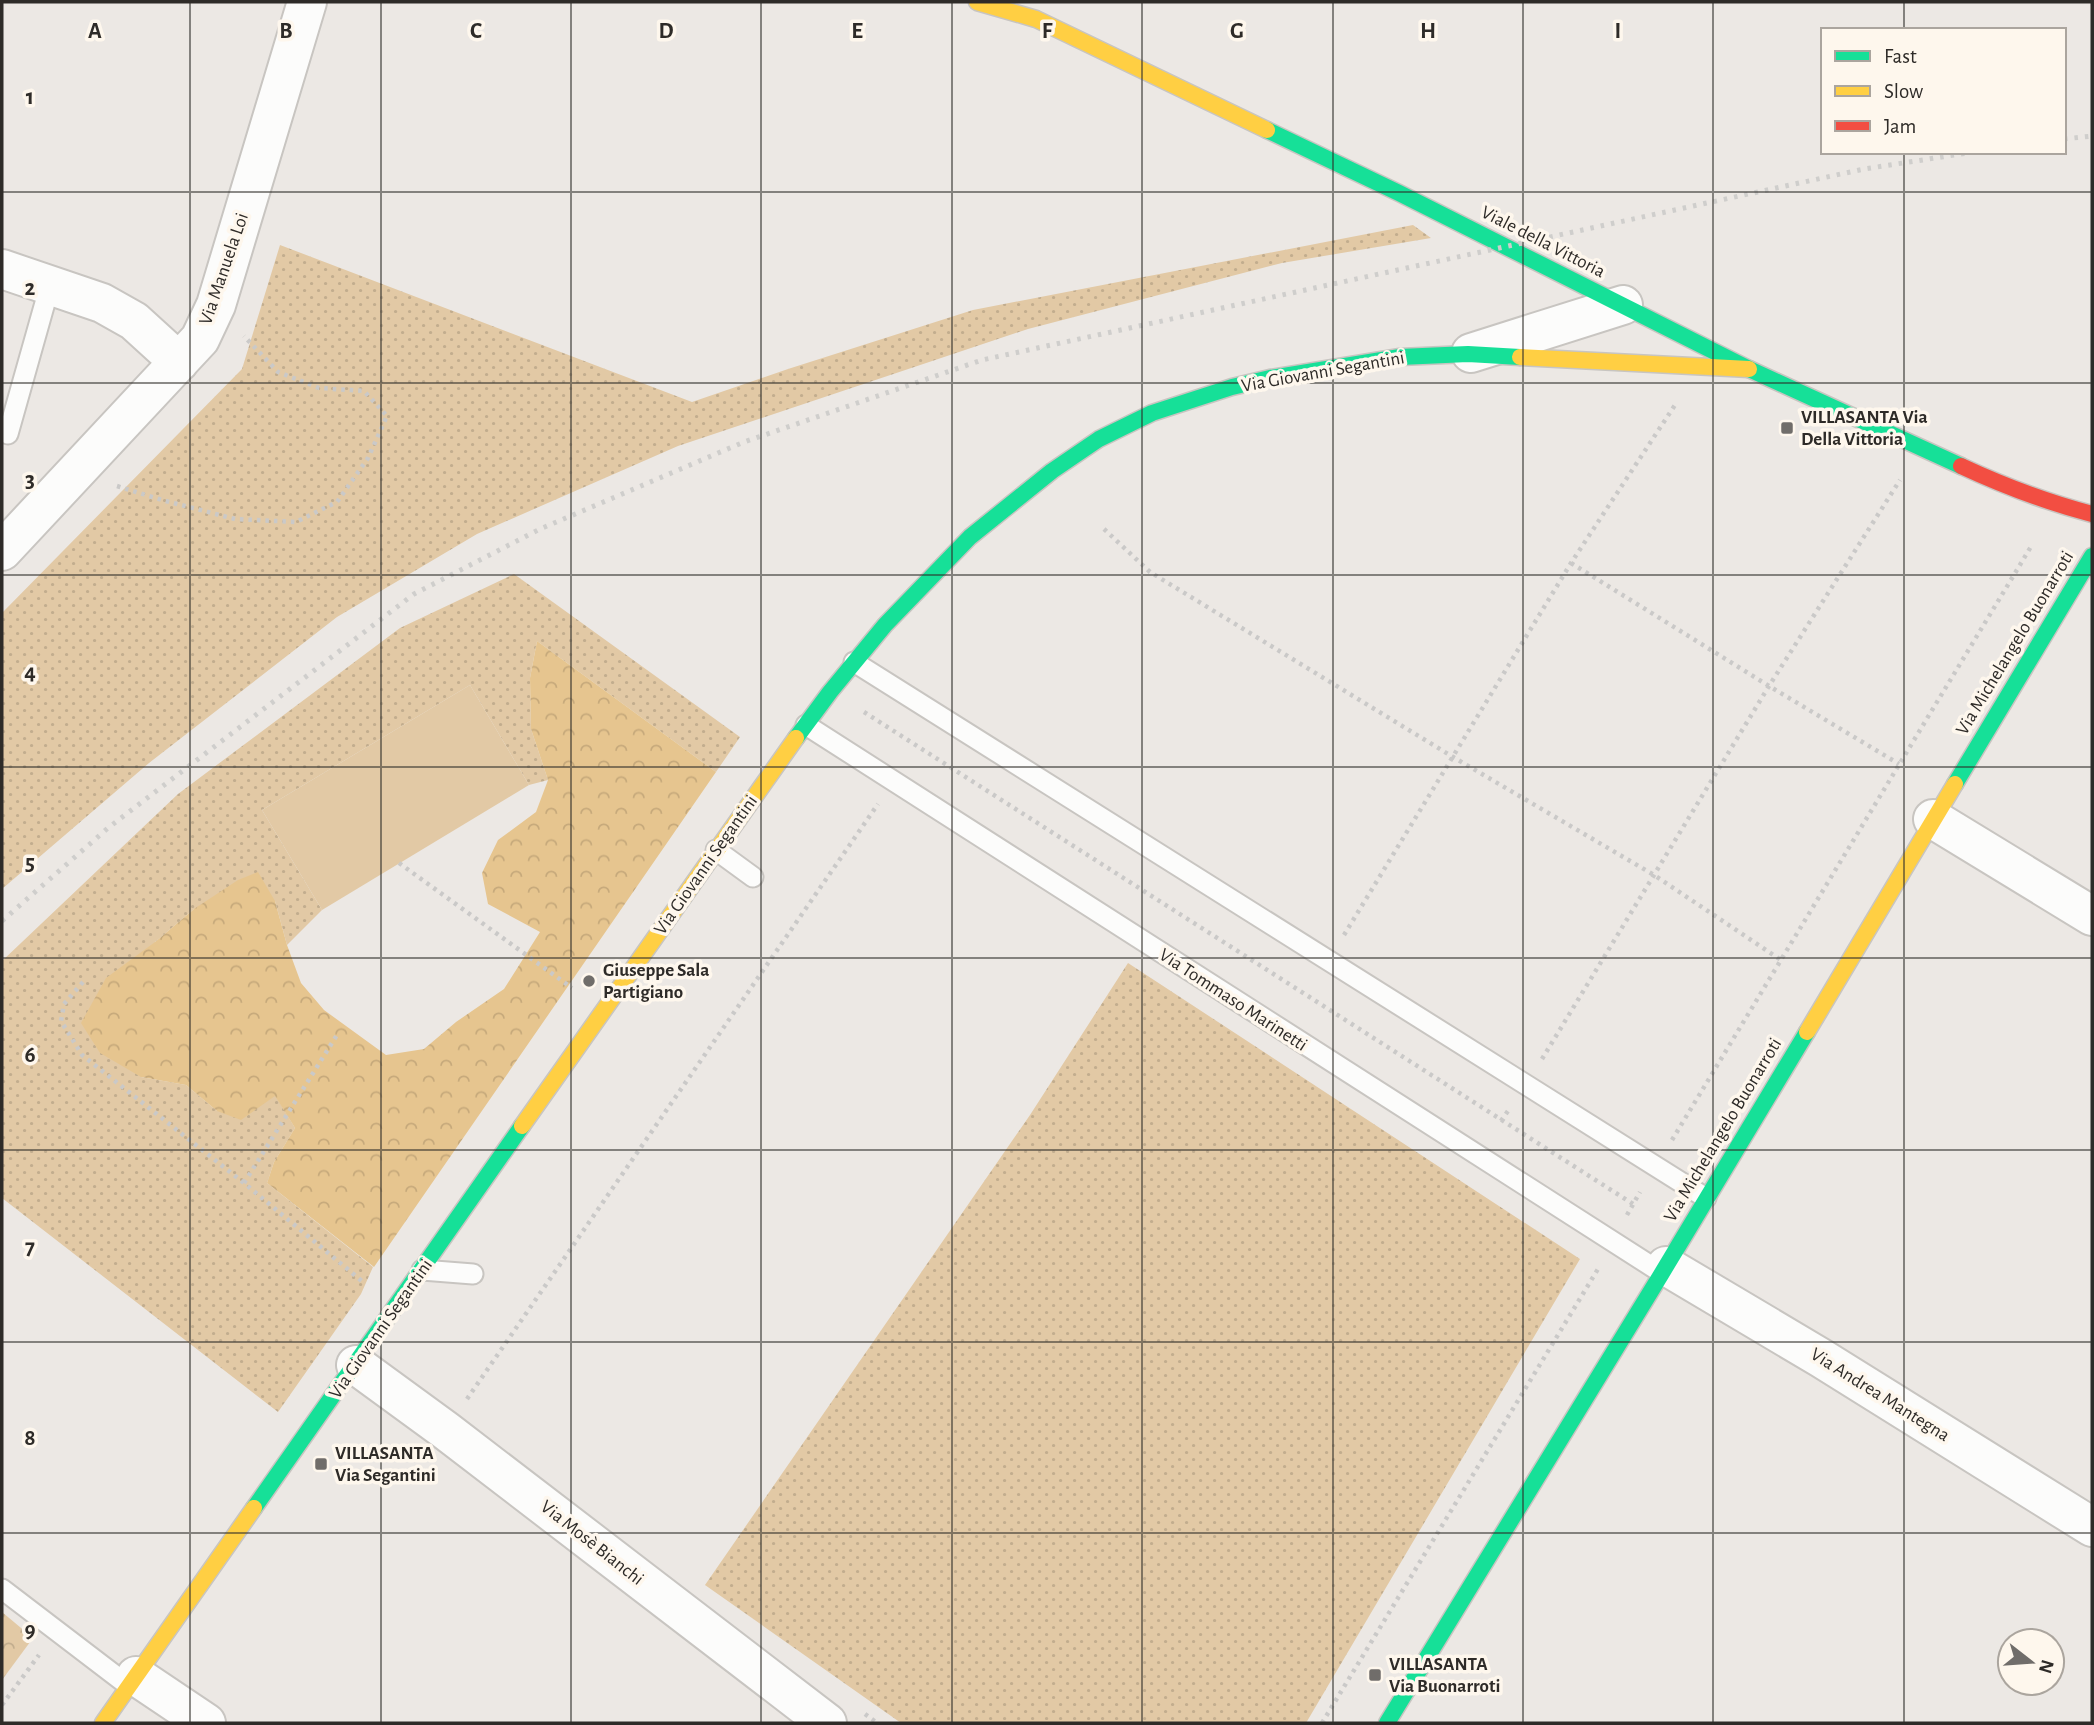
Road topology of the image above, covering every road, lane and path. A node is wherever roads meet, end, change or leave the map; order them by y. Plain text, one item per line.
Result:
1 (307, 2) edge
2 (977, 2) edge
3 (1041, 10) edge
4 (2, 269) edge
5 (50, 285) junction
6 (216, 305) junction
7 (1623, 305) junction
8 (1468, 354) junction
9 (179, 362) junction
10 (1749, 369) junction
11 (1679, 398) dead end
12 (8, 433) dead end
13 (1905, 472) dead end
14 (76, 473) junction
15 (2092, 514) edge
16 (1104, 529) dead end
17 (2032, 545) dead end
18 (2, 551) edge
19 (2092, 556) edge
20 (1571, 563) junction
21 (854, 662) junction
22 (1769, 686) junction
23 (830, 692) junction
24 (806, 725) junction
25 (920, 747) junction
26 (1453, 757) junction
27 (1899, 764) junction
28 (893, 782) junction
29 (1933, 819) junction
30 (716, 850) junction
31 (399, 863) dead end
32 (1654, 875) junction
33 (753, 877) dead end
34 (2092, 916) edge
35 (1781, 960) junction
36 (1328, 961) junction
37 (83, 982) dead end
38 (1307, 996) junction
39 (604, 1012) junction
40 (337, 1035) dead end
41 (1526, 1085) junction
42 (1501, 1121) junction
43 (1656, 1167) junction
44 (244, 1183) junction
45 (1706, 1198) junction
46 (1633, 1204) junction
47 (1614, 1243) junction
48 (422, 1270) junction
49 (1664, 1270) junction
50 (473, 1273) dead end
51 (396, 1308) junction
52 (356, 1365) junction
53 (445, 1430) junction
54 (2092, 1527) edge
55 (2, 1589) edge
56 (56, 1632) junction
57 (133, 1681) junction
58 (2, 1705) edge
59 (103, 1723) edge
60 (206, 1723) edge
61 (827, 1723) edge
62 (1322, 1723) edge
63 (1387, 1723) edge

1 - 6 street, Via Manuela Loi
2 - 3 street, Viale della Vittoria
3 - 7 street, Viale della Vittoria
4 - 5 street
5 - 9 street
5 - 12 lane
6 - 9 street, Via Manuela Loi
6 - 14 path
7 - 8 street, Via Giovanni Segantini
7 - 10 street, Viale della Vittoria
8 - 10 street, Via Giovanni Segantini
8 - 21 street, Via Giovanni Segantini
9 - 14 street, Via Manuela Loi
10 - 15 street, Viale della Vittoria
11 - 20 path
13 - 22 path
14 - 18 street, Via Manuela Loi
16 - 26 path
17 - 27 path
19 - 29 street, Via Michelangelo Buonarroti
20 - 22 path
20 - 26 path
21 - 23 street, Via Giovanni Segantini
21 - 36 lane
22 - 27 path
22 - 32 path
23 - 24 street, Via Giovanni Segantini
23 - 25 path
24 - 28 lane, Via Tommaso Marinetti
24 - 30 street, Via Giovanni Segantini
25 - 28 path
25 - 38 path
26 - 32 path
26 - 36 path
27 - 35 path
28 - 47 lane, Via Tommaso Marinetti
28 - 53 path
29 - 34 street
29 - 45 street, Via Michelangelo Buonarroti
30 - 33 lane
30 - 39 street, Via Giovanni Segantini
31 - 39 path
32 - 35 path
32 - 41 path
35 - 43 path
36 - 38 path
36 - 41 lane
37 - 44 path
38 - 42 path
39 - 48 street, Via Giovanni Segantini
40 - 44 path
41 - 42 path
41 - 43 lane
42 - 46 path
43 - 45 lane
43 - 46 path
44 - 51 path
45 - 49 street, Via Michelangelo Buonarroti
46 - 47 path
47 - 49 lane, Via Tommaso Marinetti
47 - 62 path
48 - 50 lane
48 - 51 street, Via Giovanni Segantini
49 - 54 street, Via Andrea Mantegna
49 - 63 street, Via Michelangelo Buonarroti
51 - 52 street, Via Giovanni Segantini
52 - 53 street, Via Mosè Bianchi
52 - 57 street, Via Giovanni Segantini
53 - 61 street, Via Mosè Bianchi
55 - 56 lane
56 - 57 lane
56 - 58 path
57 - 59 street, Via Giovanni Segantini
57 - 60 street

